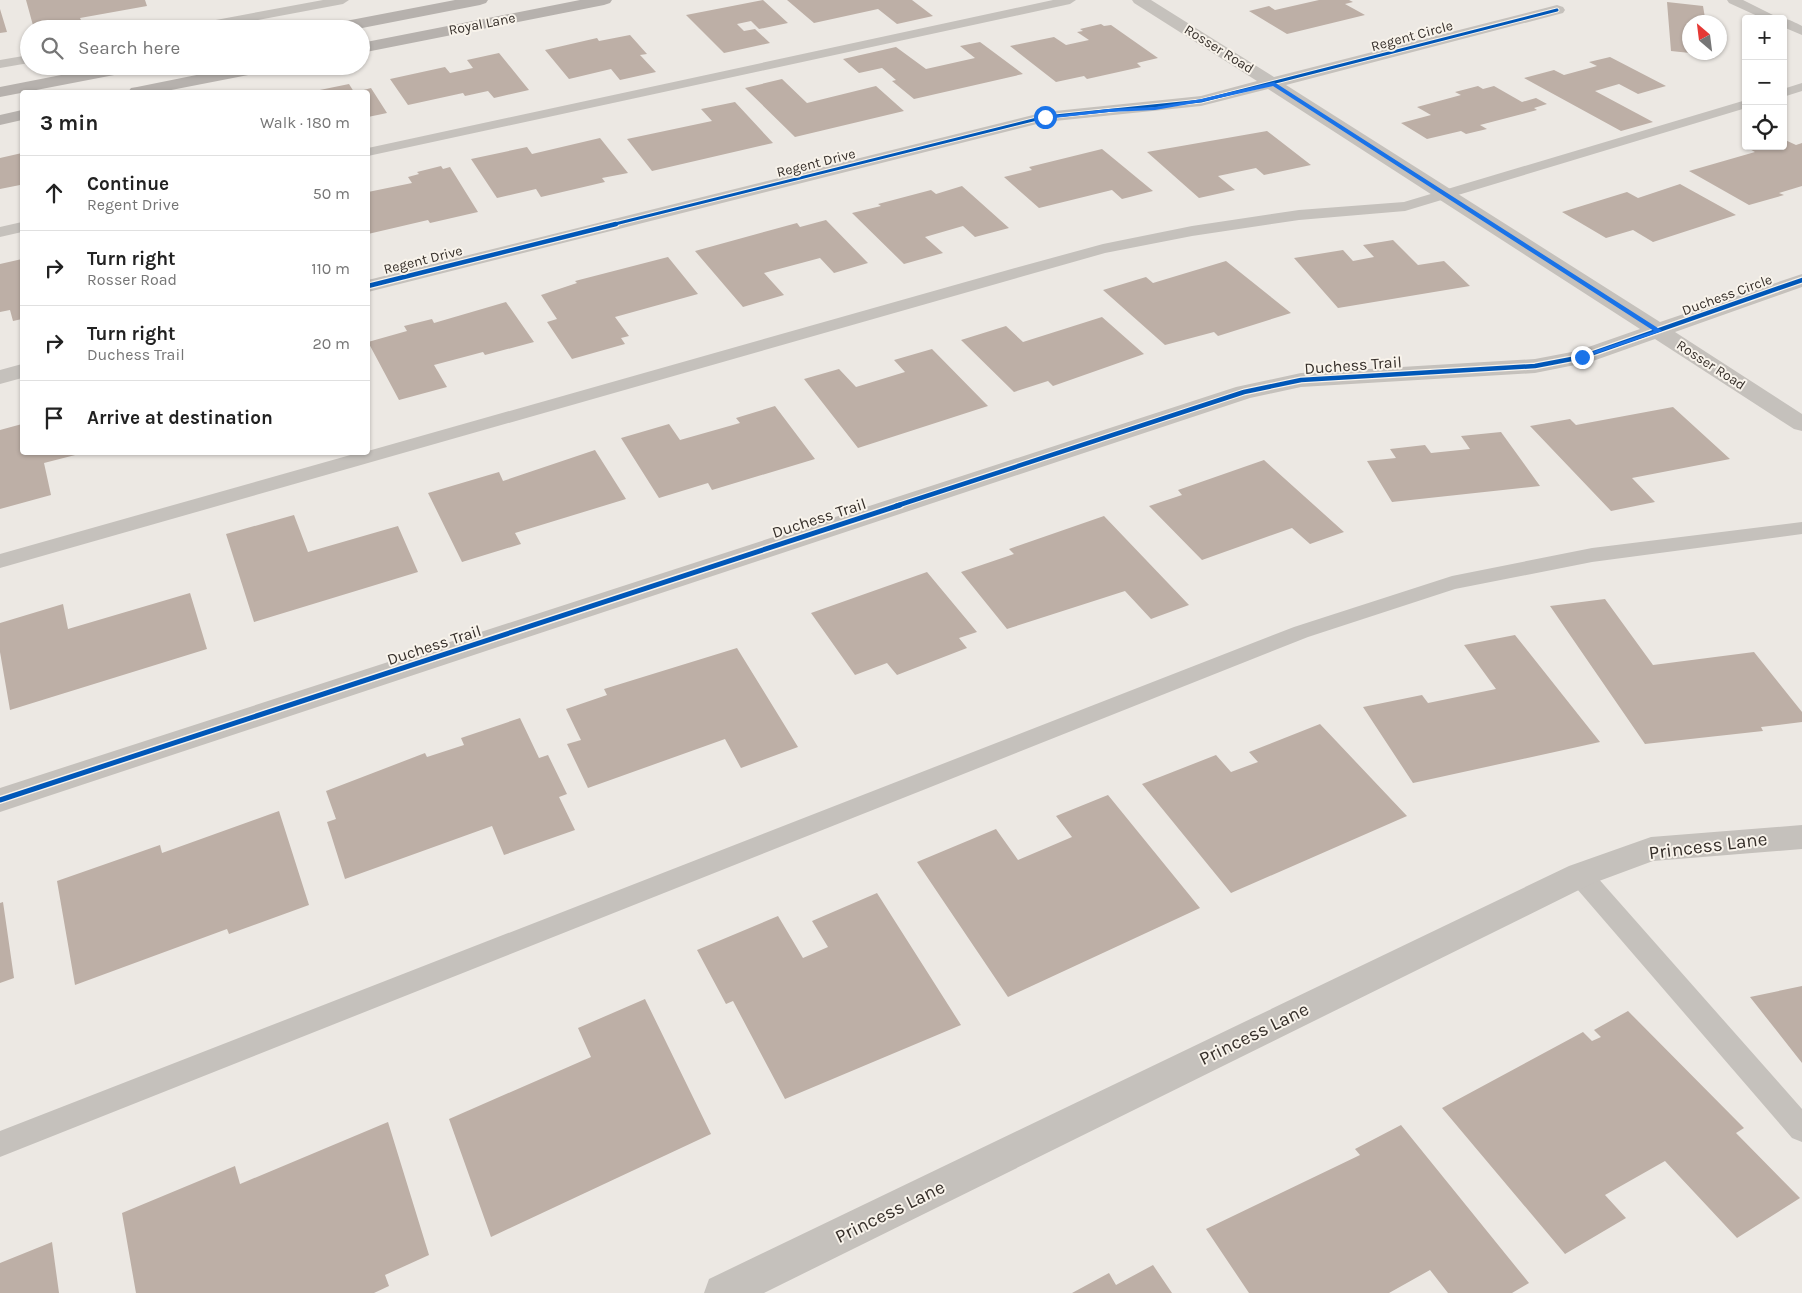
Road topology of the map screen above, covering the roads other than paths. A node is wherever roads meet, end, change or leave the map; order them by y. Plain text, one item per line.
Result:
1 (343, 0) edge
2 (480, 0) edge
3 (604, 0) edge
4 (1070, 0) edge
5 (1140, 0) edge
6 (1734, 0) edge
7 (1556, 10) dead end
8 (1766, 15) edge
9 (237, 20) edge
10 (370, 21) edge
11 (1787, 24) edge
12 (1802, 31) edge
13 (370, 46) edge
14 (20, 61) edge
15 (0, 64) edge
16 (88, 75) edge
17 (223, 75) edge
18 (1274, 84) junction
19 (1802, 87) edge
20 (147, 90) edge
21 (0, 92) edge
22 (1787, 92) edge
23 (1743, 105) edge
24 (20, 115) edge
25 (0, 120) edge
26 (370, 152) edge
27 (1446, 194) junction
28 (20, 227) edge
29 (0, 232) edge
30 (1802, 280) edge
31 (370, 286) edge
32 (1659, 331) junction
33 (20, 372) edge
34 (0, 377) edge
35 (1802, 424) edge
36 (1802, 528) edge
37 (0, 561) edge
38 (0, 800) edge
39 (1802, 838) edge
40 (1580, 875) junction
41 (1802, 1129) edge
42 (0, 1144) edge
43 (723, 1293) edge

1 - 9 lane
2 - 10 main road, Royal Lane
3 - 13 main road, Royal Lane
4 - 26 lane
5 - 18 street, Rosser Road
6 - 8 lane
7 - 18 street, Regent Circle
11 - 12 lane
14 - 15 lane
16 - 21 main road
17 - 20 main road
18 - 27 street, Rosser Road
18 - 31 street, Regent Drive
19 - 22 lane
23 - 27 lane
24 - 25 main road
27 - 32 street, Rosser Road
27 - 37 lane
28 - 29 lane
30 - 32 street, Duchess Circle
32 - 35 street, Rosser Road
32 - 38 street, Duchess Trail
33 - 34 street
36 - 42 lane
39 - 40 street, Princess Lane
40 - 41 lane
40 - 43 street, Princess Lane

